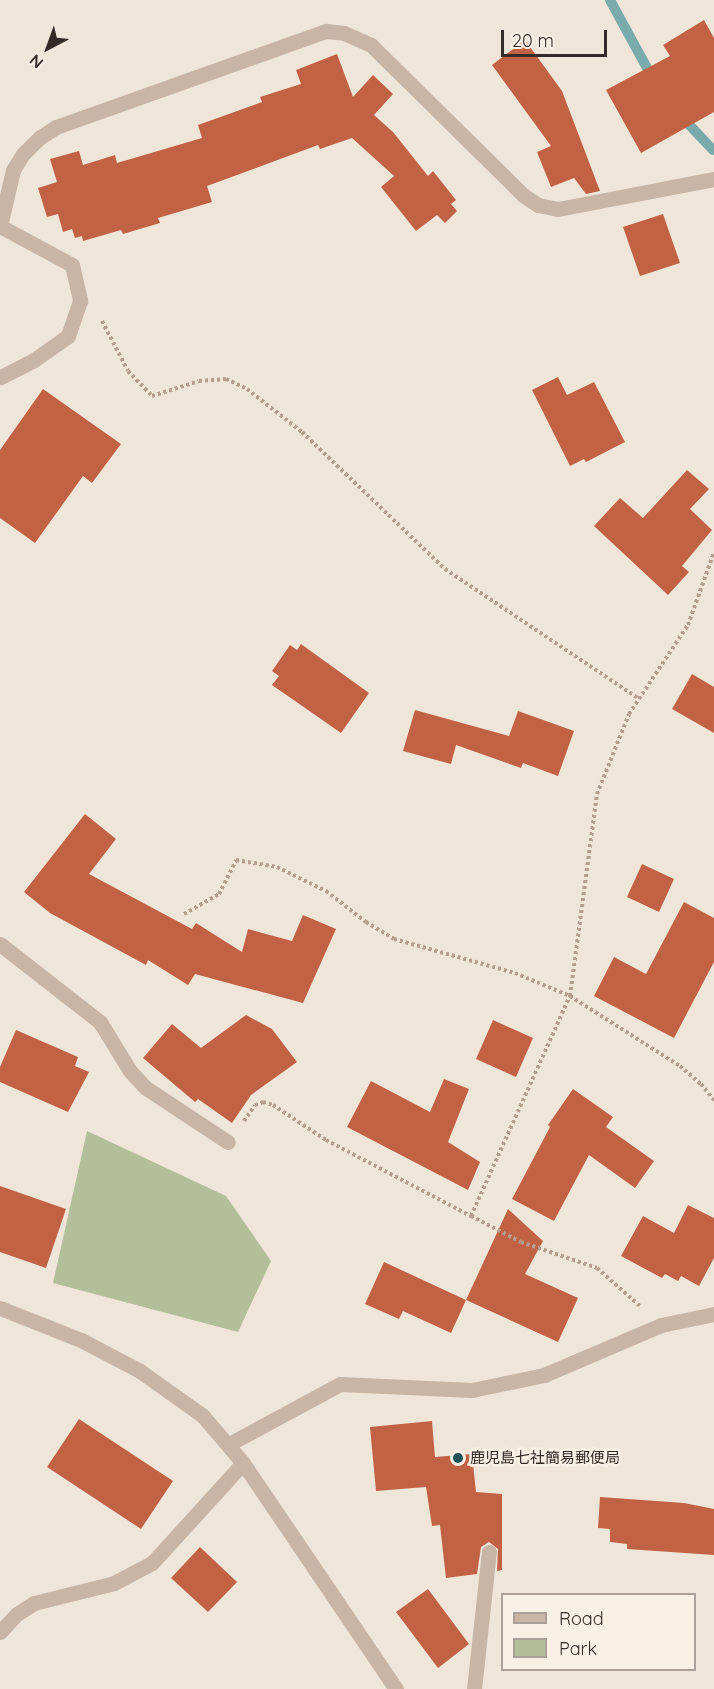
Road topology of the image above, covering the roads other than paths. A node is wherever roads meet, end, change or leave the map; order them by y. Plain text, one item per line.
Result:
1 (714, 179) edge
2 (0, 226) edge
3 (0, 377) edge
4 (0, 944) edge
5 (228, 1143) road end
6 (0, 1308) edge
7 (714, 1314) edge
8 (229, 1444) junction
9 (243, 1463) junction
10 (489, 1552) dead end
11 (0, 1632) edge
12 (396, 1689) edge
13 (474, 1689) edge

1 - 2 street
2 - 3 street
4 - 5 street
6 - 8 street
7 - 8 street
8 - 9 street
9 - 11 street
9 - 12 street
10 - 13 street

